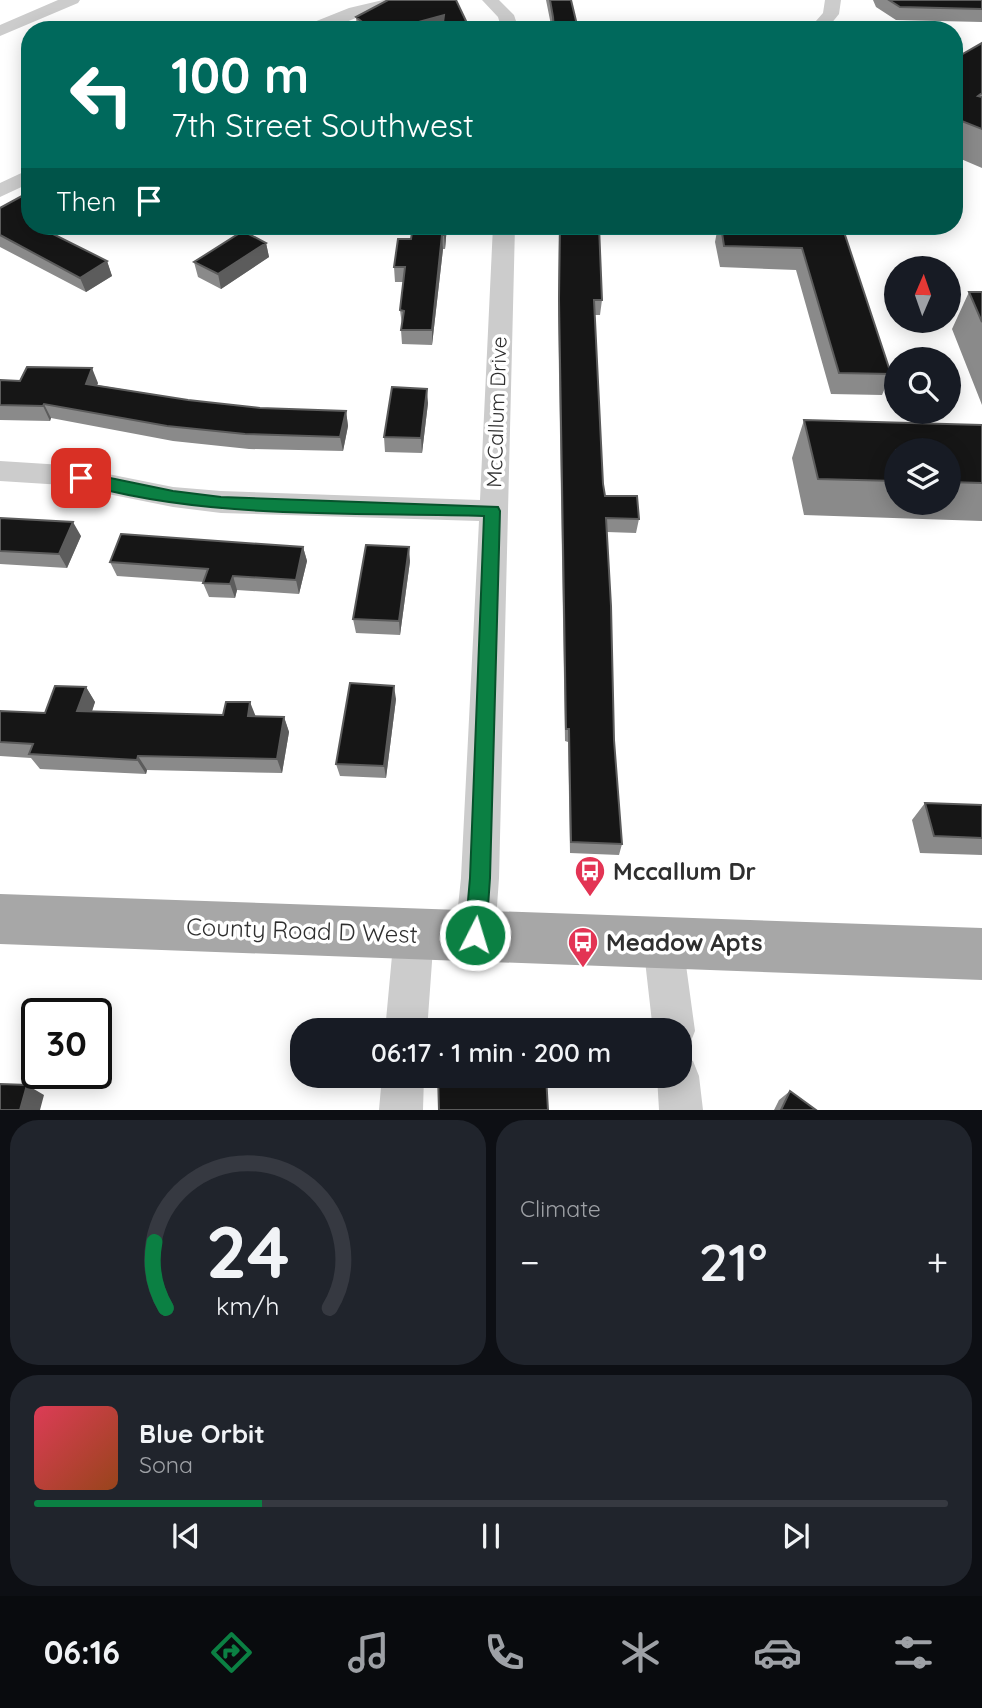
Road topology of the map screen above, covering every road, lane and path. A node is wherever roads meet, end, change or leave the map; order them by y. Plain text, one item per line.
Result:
1 (72, 0) edge
2 (404, 0) edge
3 (491, 0) edge
4 (833, 0) edge
5 (23, 21) edge
6 (332, 21) edge
7 (508, 21) edge
8 (824, 21) edge
9 (21, 22) edge
10 (0, 31) edge
11 (21, 180) edge
12 (0, 191) edge
13 (503, 235) edge
14 (0, 471) edge
15 (492, 511) junction
16 (0, 919) edge
17 (414, 934) junction
18 (475, 935) junction
19 (663, 943) junction
20 (982, 954) edge
21 (407, 1018) edge
22 (672, 1018) edge
23 (402, 1088) edge
24 (679, 1088) edge
25 (401, 1110) edge
26 (681, 1110) edge

1 - 5 street
2 - 6 street
3 - 7 street
4 - 8 street
9 - 10 street
11 - 12 street
13 - 15 street, McCallum Drive
14 - 15 street
15 - 18 street, McCallum Drive
16 - 17 main road, County Road D West
17 - 18 main road, County Road D West
17 - 21 street
18 - 19 main road, County Road D West
19 - 20 main road, County Road D West
19 - 22 street
23 - 25 street
24 - 26 street

